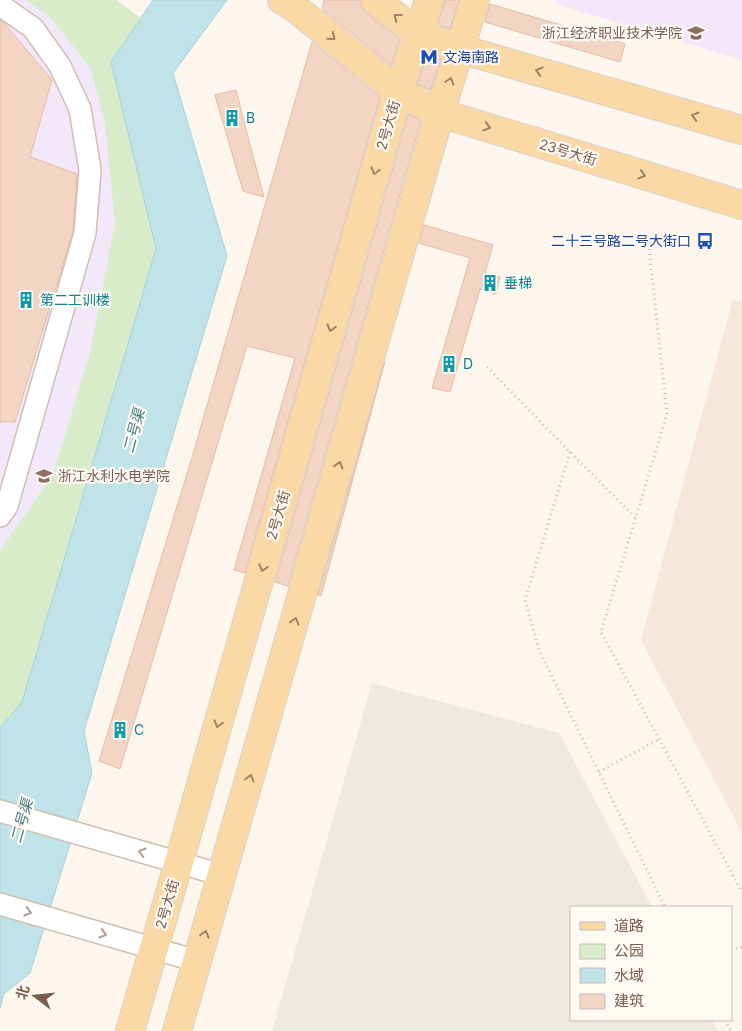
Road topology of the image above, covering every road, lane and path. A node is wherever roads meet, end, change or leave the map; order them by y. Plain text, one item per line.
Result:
1 (375, 0) edge
2 (429, 0) edge
3 (475, 0) edge
4 (288, 3) edge
5 (0, 5) edge
6 (419, 34) junction
7 (460, 49) junction
8 (398, 91) junction
9 (440, 113) junction
10 (742, 130) edge
11 (742, 205) edge
12 (648, 239) dead end
13 (487, 367) dead end
14 (570, 452) junction
15 (0, 516) edge
16 (636, 518) junction
17 (659, 739) junction
18 (599, 772) junction
19 (0, 811) edge
20 (179, 862) junction
21 (222, 875) junction
22 (742, 892) edge
23 (0, 904) edge
24 (665, 906) edge
25 (154, 949) junction
26 (197, 961) junction
27 (130, 1031) edge
28 (177, 1031) edge

6 -> 1 main road
2 - 6 main road, 2号大街
3 - 7 main road
4 -> 8 main road
5 - 15 street
6 - 7 main road
6 - 8 main road, 2号大街
9 -> 7 main road
10 -> 7 main road
8 - 9 main road, 23号大街
8 -> 20 main road, 2号大街
9 -> 11 main road, 23号大街
21 -> 9 main road
12 - 16 path
13 - 14 path
14 - 16 path
14 - 18 path
16 - 17 path
17 - 18 path
17 - 22 path
18 - 24 path
20 -> 19 street
20 - 21 street
20 - 25 main road, 2号大街
26 -> 21 main road
23 -> 25 street
25 - 26 street
25 - 27 main road, 2号大街
26 - 28 main road

